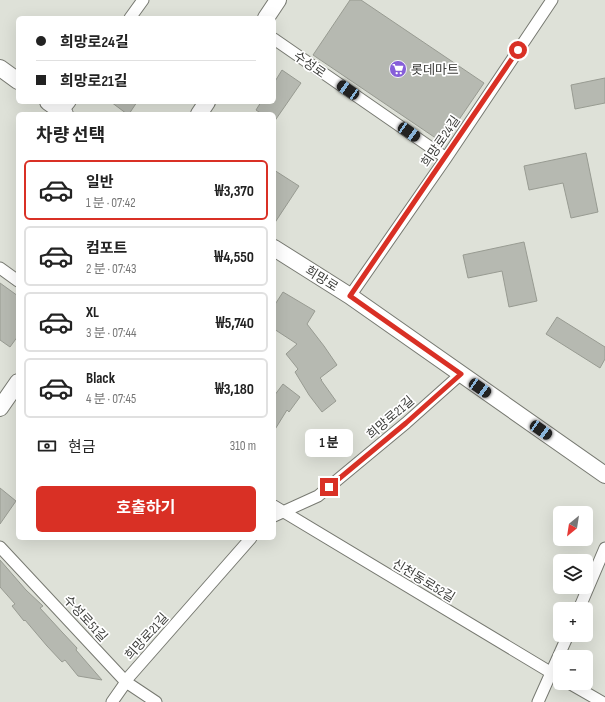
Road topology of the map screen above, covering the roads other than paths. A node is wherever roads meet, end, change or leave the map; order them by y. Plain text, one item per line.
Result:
1 (143, 0) edge
2 (278, 0) edge
3 (552, 0) edge
4 (131, 16) edge
5 (267, 16) edge
6 (276, 40) edge
7 (0, 68) edge
8 (16, 80) edge
9 (53, 104) edge
10 (66, 109) edge
11 (446, 158) junction
12 (276, 249) edge
13 (0, 268) edge
14 (16, 280) edge
15 (350, 296) junction
16 (461, 374) junction
17 (16, 385) edge
18 (0, 408) edge
19 (605, 475) edge
20 (277, 512) edge
21 (249, 540) edge
22 (0, 547) edge
23 (605, 548) edge
24 (582, 602) edge
25 (553, 673) edge
26 (553, 680) edge
27 (126, 682) junction
28 (581, 690) edge
29 (112, 702) edge
30 (156, 702) edge
31 (538, 702) edge
32 (602, 702) edge

1 - 4 street
2 - 5 street
3 - 11 street, 희망로24길
6 - 11 street, 수성로
7 - 8 street
9 - 10 street
11 - 15 street, 희망로24길
12 - 15 street, 희망로
13 - 14 street
15 - 16 street, 희망로
16 - 19 street, 희망로
16 - 20 street, 희망로21길
17 - 18 street
20 - 25 street, 신천동로52길
21 - 27 street, 희망로21길
22 - 27 street, 수성로51길
23 - 24 street
26 - 31 street
27 - 29 street, 희망로21길
27 - 30 street, 수성로51길
28 - 32 street

